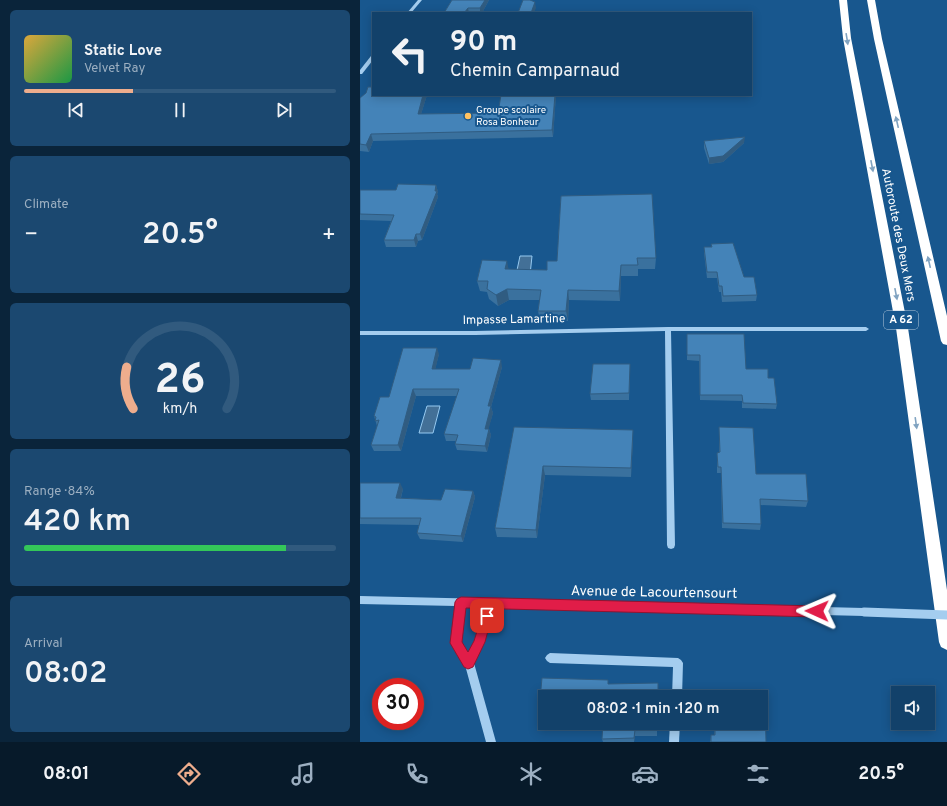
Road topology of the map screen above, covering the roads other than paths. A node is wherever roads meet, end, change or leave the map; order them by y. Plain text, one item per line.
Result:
1 (420, 0) edge
2 (843, 0) edge
3 (871, 0) edge
4 (410, 12) edge
5 (372, 58) edge
6 (360, 73) edge
7 (668, 329) junction
8 (866, 329) dead end
9 (360, 333) edge
10 (947, 341) edge
11 (672, 545) dead end
12 (360, 600) edge
13 (461, 602) junction
14 (491, 603) junction
15 (947, 615) edge
16 (947, 642) edge
17 (550, 658) dead end
18 (468, 663) junction
19 (677, 690) edge
20 (675, 730) edge
21 (491, 742) edge
22 (674, 742) edge

1 - 4 street
2 -> 16 highway, Autoroute des Deux Mers / A 62
10 -> 3 highway, Autoroute des Deux Mers
5 - 6 street
7 - 8 street, Impasse Lamartine
7 - 9 street, Impasse Lamartine
7 - 11 street
12 - 13 street, Avenue de Lacourtensourt
13 - 14 street, Avenue de Lacourtensourt
13 - 18 street
14 - 15 street, Avenue de Lacourtensourt, bridge
14 - 18 street
17 - 19 street
18 - 21 street
20 - 22 street

